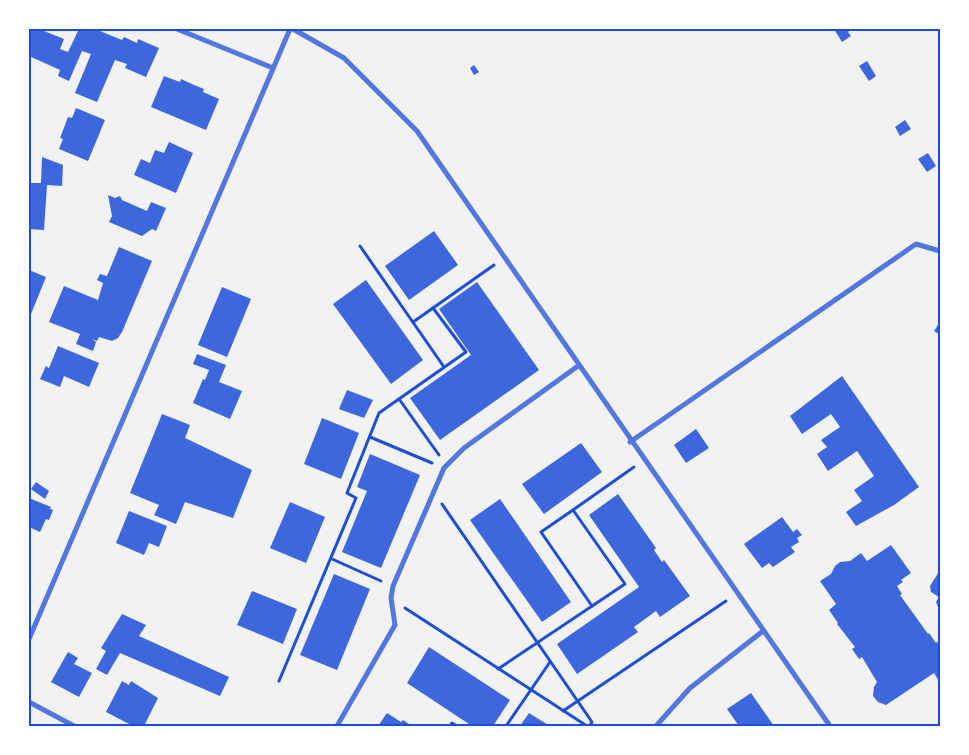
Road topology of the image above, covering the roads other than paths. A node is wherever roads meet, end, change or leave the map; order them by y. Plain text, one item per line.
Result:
1 (177, 29) edge
2 (292, 29) edge
3 (272, 68) junction
4 (940, 251) edge
5 (578, 366) junction
6 (630, 442) junction
7 (763, 631) junction
8 (29, 639) edge
9 (29, 702) edge
10 (74, 726) edge
11 (337, 726) edge
12 (656, 726) edge
13 (830, 726) edge

1 - 3 street
2 - 3 street
2 - 5 street
3 - 8 street
4 - 6 street
5 - 6 street
5 - 11 street
6 - 7 street
7 - 12 street
7 - 13 street
9 - 10 street

